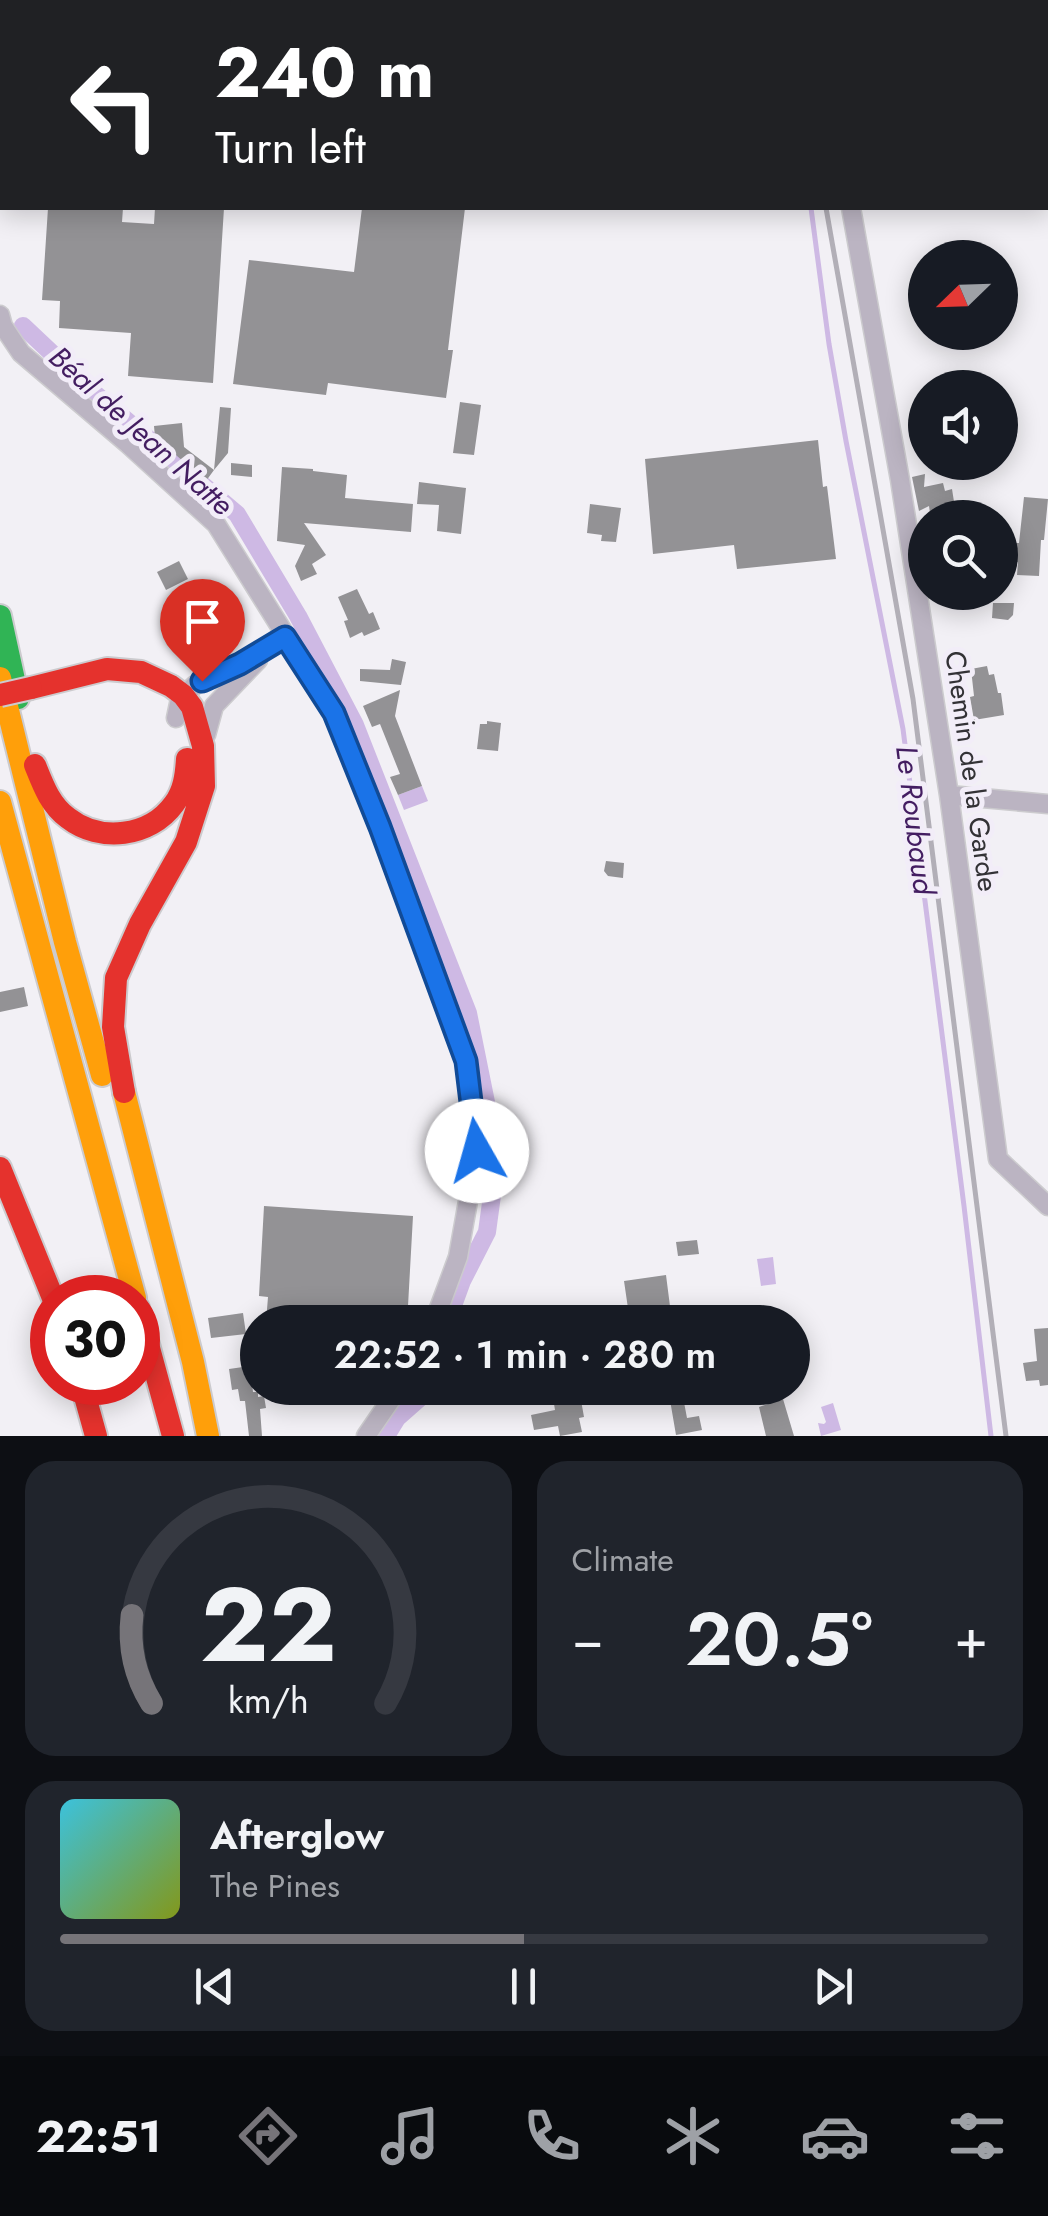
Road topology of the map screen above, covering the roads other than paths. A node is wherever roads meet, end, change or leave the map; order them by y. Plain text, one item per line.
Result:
1 (850, 210) edge
2 (0, 316) edge
3 (0, 616) edge
4 (285, 637) junction
5 (0, 678) edge
6 (36, 687) junction
7 (0, 695) edge
8 (189, 707) junction
9 (950, 795) junction
10 (0, 802) edge
11 (1048, 804) edge
12 (0, 855) edge
13 (0, 1168) edge
14 (1048, 1206) edge
15 (44, 1275) edge
16 (116, 1275) edge
17 (128, 1275) edge
18 (440, 1305) edge
19 (160, 1388) edge
20 (87, 1405) edge
21 (152, 1405) edge
22 (387, 1405) edge
23 (96, 1436) edge
24 (160, 1436) edge
25 (173, 1436) edge
26 (205, 1436) edge
27 (366, 1436) edge

1 - 9 street, Chemin de la Garde
2 - 4 street
3 - 8 main road
4 - 8 street
4 - 8 street
4 - 18 street
5 - 26 main road
6 - 7 main road, bridge
6 - 8 main road
6 - 8 main road
8 - 26 main road
9 - 11 street
9 - 14 street, Chemin de la Garde
10 - 17 main road
12 - 16 main road
13 - 15 main road
19 - 25 main road
20 - 23 main road
21 - 24 main road
22 - 27 street

